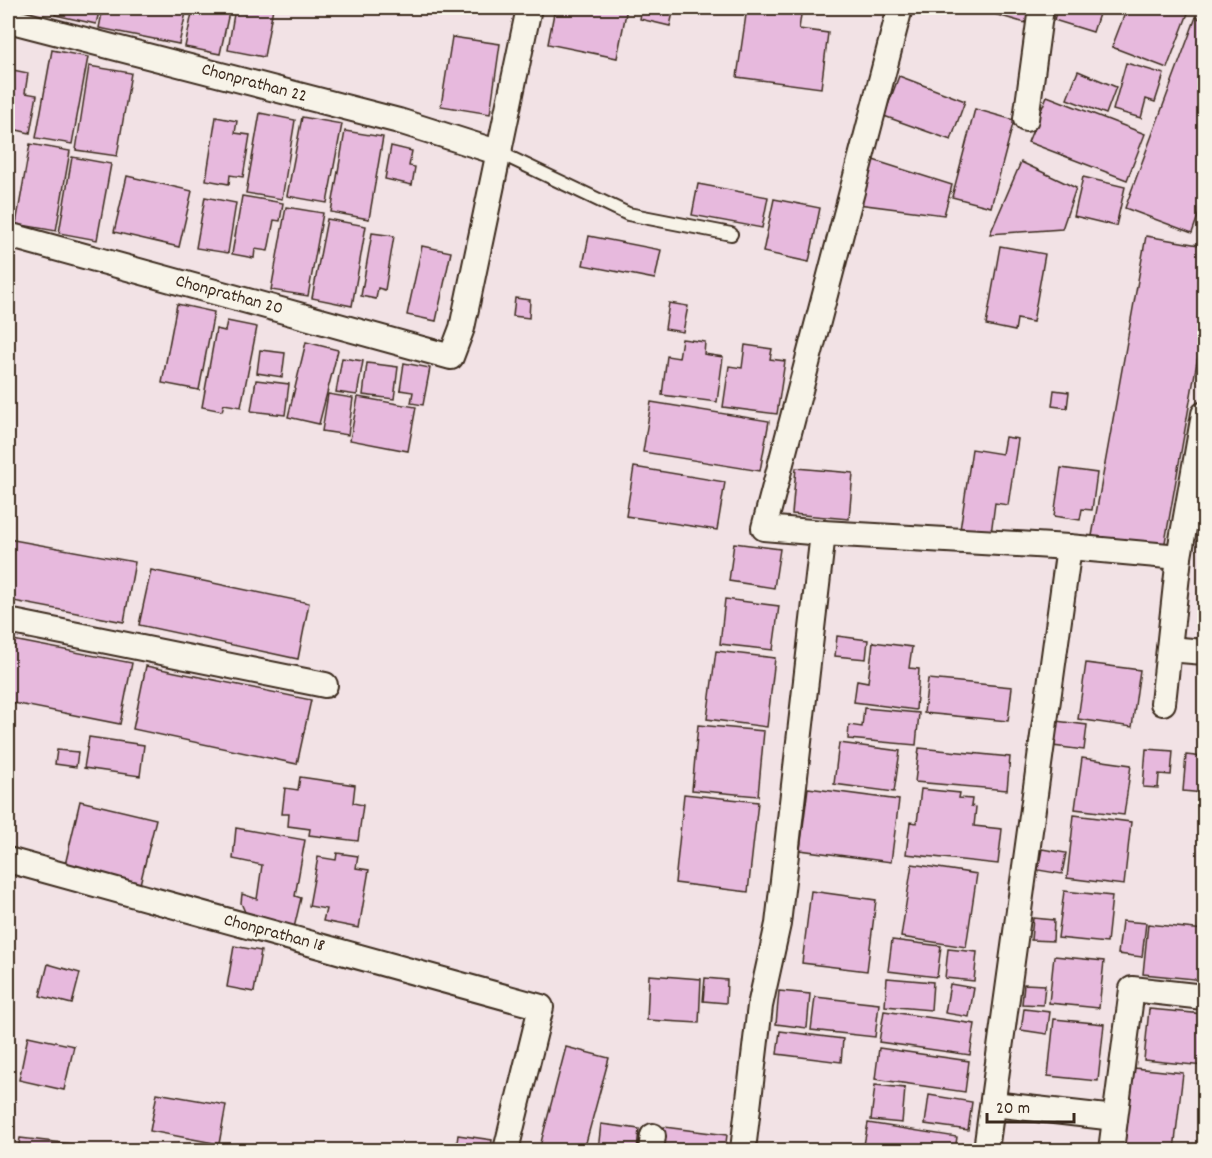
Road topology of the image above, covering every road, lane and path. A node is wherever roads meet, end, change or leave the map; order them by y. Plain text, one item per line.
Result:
1 (530, 8) edge
2 (900, 8) edge
3 (1041, 8) edge
4 (8, 20) edge
5 (1026, 119) dead end
6 (500, 153) junction
7 (8, 234) edge
8 (732, 234) dead end
9 (1204, 414) edge
10 (823, 533) junction
11 (1069, 547) junction
12 (1179, 557) junction
13 (8, 621) edge
14 (1169, 649) junction
15 (1204, 652) edge
16 (325, 685) dead end
17 (1163, 703) dead end
18 (8, 860) edge
19 (1204, 997) edge
20 (993, 1104) junction
21 (1115, 1118) junction
22 (507, 1146) dead end
23 (743, 1150) edge
24 (986, 1150) edge
25 (1111, 1150) edge

1 - 6 street
2 - 10 street
3 - 5 street
4 - 6 street, Chonprathan 22
6 - 7 street, Chonprathan 20
6 - 8 lane
9 - 12 street
10 - 11 street
10 - 23 street
11 - 12 street
11 - 20 street
12 - 14 street
13 - 16 street
14 - 15 street
14 - 17 street
18 - 22 street, Chonprathan 18
19 - 21 street
20 - 21 street
20 - 24 street
21 - 25 street

